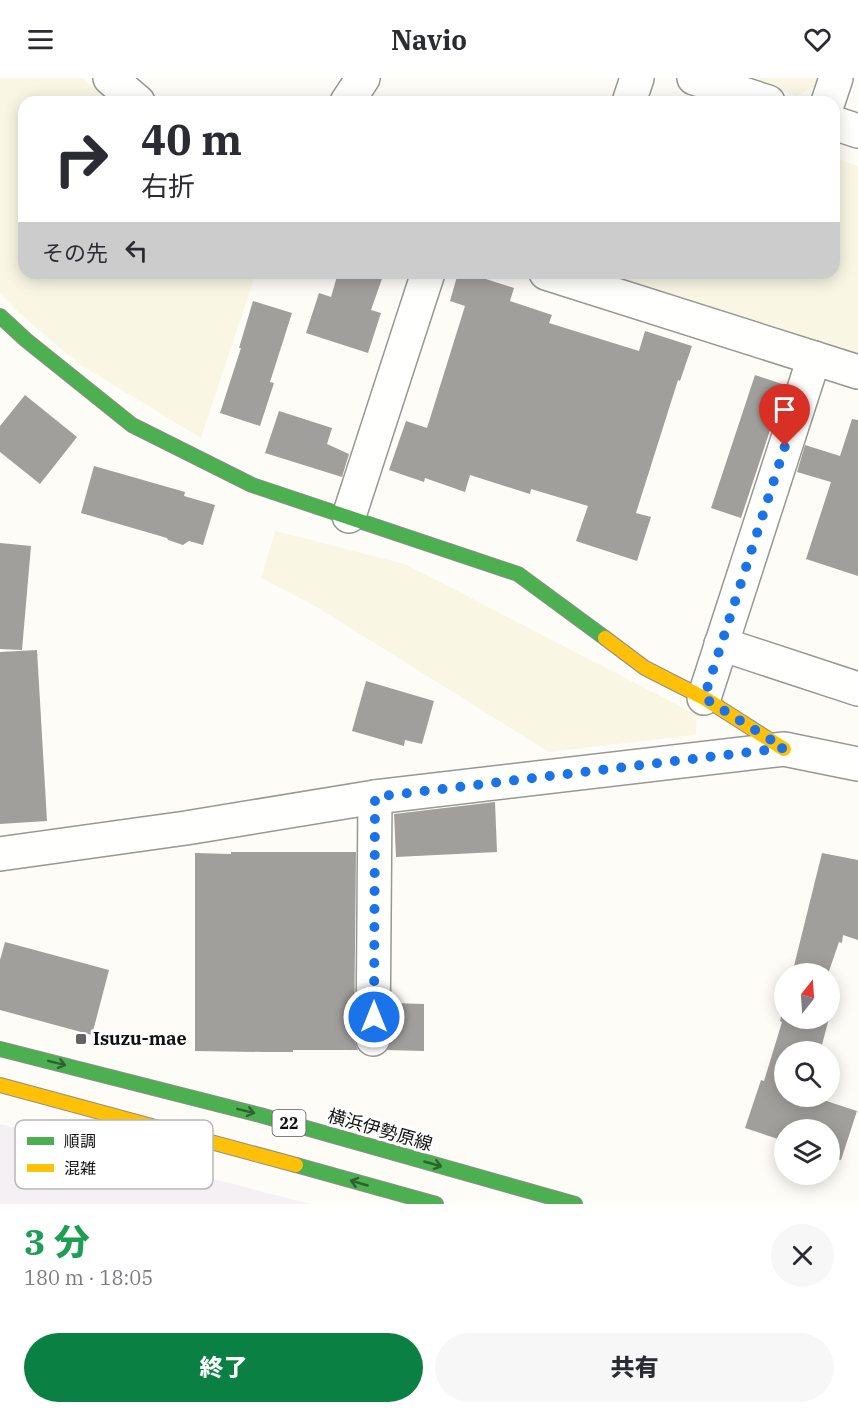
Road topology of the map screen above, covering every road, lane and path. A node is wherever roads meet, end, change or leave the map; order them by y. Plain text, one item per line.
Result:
1 (110, 78) edge
2 (363, 78) edge
3 (637, 78) edge
4 (694, 78) edge
5 (836, 78) edge
6 (131, 96) edge
7 (351, 96) edge
8 (631, 96) edge
9 (750, 96) edge
10 (830, 96) edge
11 (840, 125) edge
12 (858, 131) edge
13 (426, 279) edge
14 (574, 279) edge
15 (0, 316) edge
16 (814, 358) junction
17 (858, 372) edge
18 (349, 516) junction
19 (721, 644) junction
20 (858, 689) edge
21 (704, 698) junction
22 (784, 748) junction
23 (858, 764) edge
24 (375, 797) junction
25 (0, 854) edge
26 (373, 1039) dead end
27 (0, 1049) edge
28 (0, 1085) edge
29 (130, 1120) edge
30 (213, 1142) edge
31 (436, 1204) edge
32 (575, 1204) edge

1 - 6 street
2 - 7 street
3 - 8 street
4 - 9 street
5 - 10 street
11 - 12 street
13 - 18 street
14 - 16 street
15 - 18 main road
16 - 17 street
16 - 19 street
18 - 21 main road
19 - 20 street
19 - 21 street
21 - 22 main road
22 - 23 street
22 - 24 street
24 - 25 street
24 - 26 street
27 -> 32 main road, 横浜伊勢原線 / 22
29 -> 28 main road, 22
31 -> 30 main road, 22

